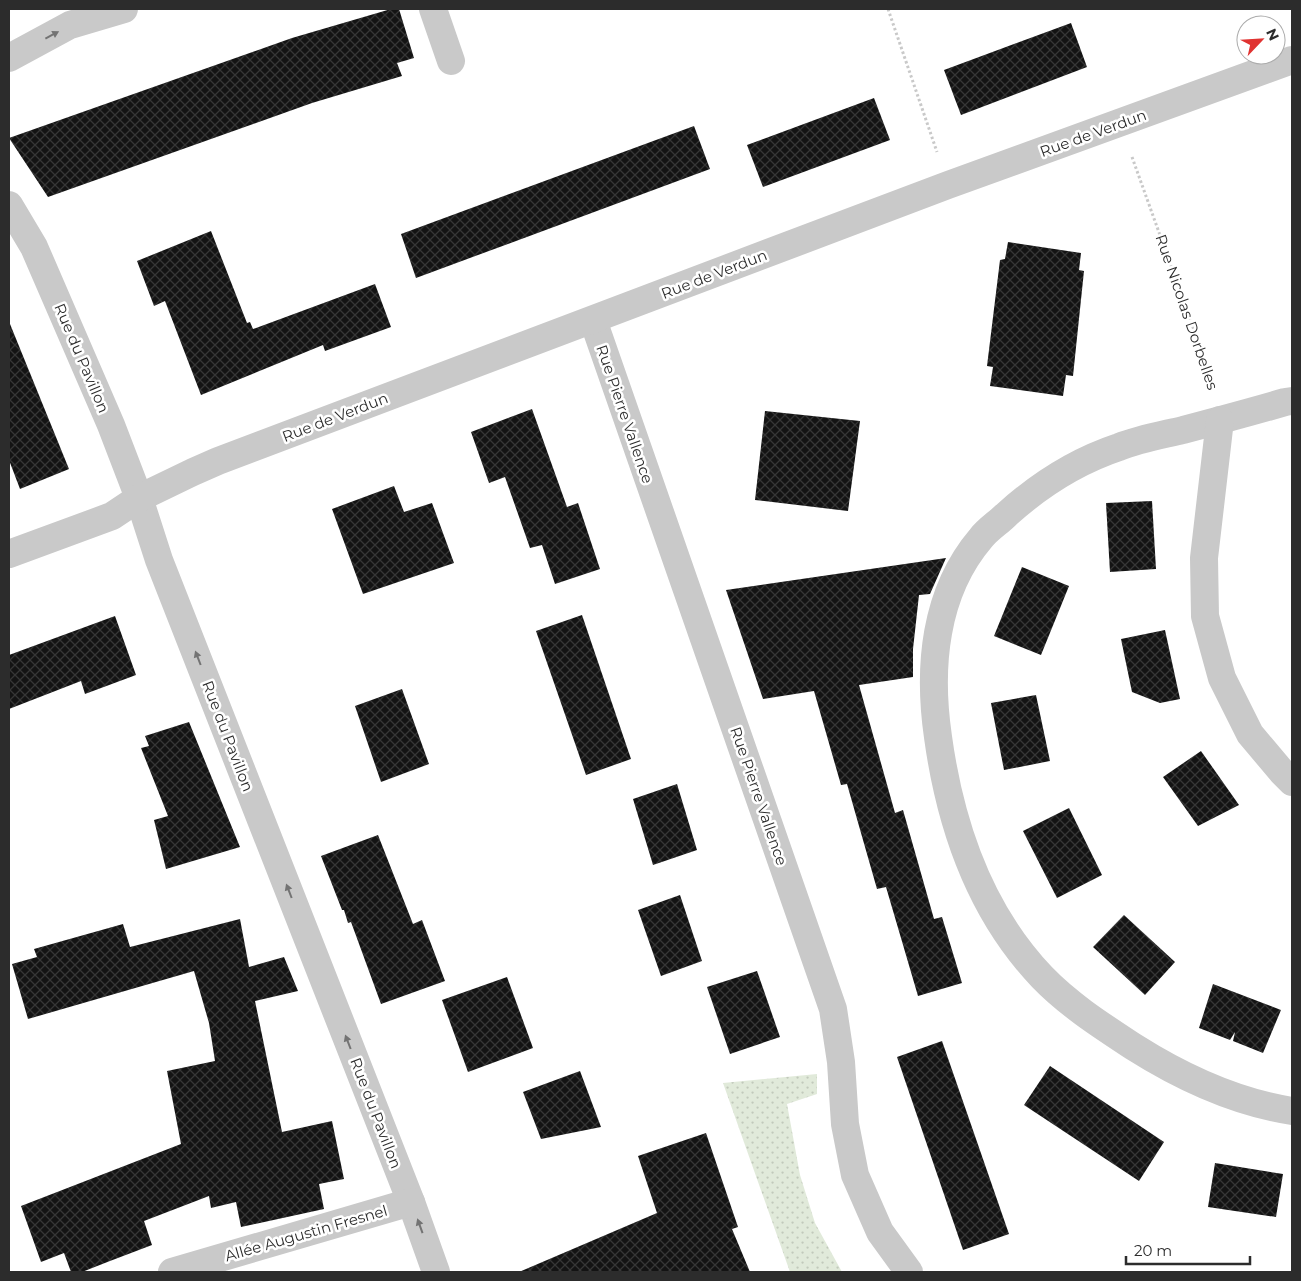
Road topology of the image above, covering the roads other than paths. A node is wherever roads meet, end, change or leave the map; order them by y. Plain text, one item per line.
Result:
1 (124, 9) edge
2 (434, 9) edge
3 (9, 58) edge
4 (1292, 60) edge
5 (451, 61) dead end
6 (9, 205) edge
7 (593, 320) junction
8 (1292, 401) edge
9 (1220, 420) junction
10 (139, 498) junction
11 (9, 554) edge
12 (1292, 782) edge
13 (1292, 1111) edge
14 (411, 1202) junction
15 (172, 1272) edge
16 (436, 1272) edge
17 (909, 1272) edge

3 -> 1 street
2 - 5 street
4 - 7 street, Rue de Verdun
6 - 10 street, Rue du Pavillon
7 - 10 street, Rue de Verdun
7 - 17 street, Rue Pierre Vallence
8 - 9 street
9 - 12 street
9 - 13 street
10 - 11 street, Rue de Verdun
14 -> 10 street, Rue du Pavillon
14 - 15 street, Allée Augustin Fresnel
16 -> 14 street, Rue du Pavillon

